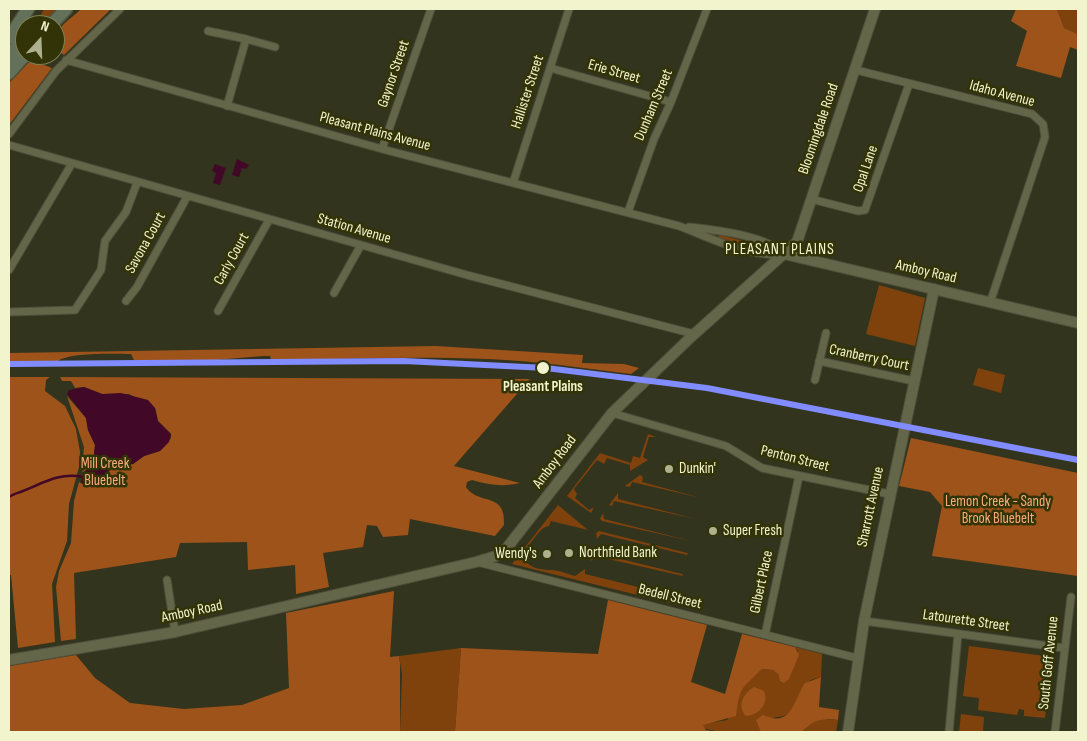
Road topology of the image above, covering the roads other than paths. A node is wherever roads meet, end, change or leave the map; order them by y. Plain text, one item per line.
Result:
1 (28, 9) edge
2 (120, 9) edge
3 (431, 9) edge
4 (569, 9) edge
5 (707, 9) edge
6 (873, 9) edge
7 (208, 31) dead end
8 (9, 38) edge
9 (246, 39) junction
10 (275, 47) dead end
11 (15, 49) edge
12 (9, 60) edge
13 (66, 60) junction
14 (550, 68) junction
15 (856, 70) junction
16 (909, 84) junction
17 (671, 102) junction
18 (227, 106) junction
19 (9, 134) edge
20 (9, 145) edge
21 (382, 149) junction
22 (72, 165) junction
23 (137, 183) junction
24 (513, 183) junction
25 (187, 197) junction
26 (811, 199) junction
27 (628, 212) junction
28 (269, 220) junction
29 (679, 226) junction
30 (361, 245) junction
31 (784, 254) junction
32 (9, 270) edge
33 (934, 289) junction
34 (334, 293) dead end
35 (126, 301) dead end
36 (990, 303) junction
37 (218, 311) dead end
38 (9, 312) edge
39 (1078, 322) edge
40 (826, 333) dead end
41 (694, 334) junction
42 (819, 361) junction
43 (815, 380) dead end
44 (914, 381) junction
45 (612, 413) junction
46 (799, 476) junction
47 (889, 494) junction
48 (476, 562) junction
49 (167, 580) dead end
50 (1071, 597) dead end
51 (864, 621) junction
52 (175, 632) junction
53 (958, 634) junction
54 (765, 636) junction
55 (1064, 648) junction
56 (857, 658) junction
57 (9, 660) edge
58 (848, 732) edge
59 (949, 732) edge
60 (1055, 732) edge

1 - 8 highway
2 - 13 street
3 - 21 street, Gaynor Street
4 - 14 street, Hallister Street
5 - 17 street, Dunham Street
6 - 15 main road, Bloomingdale Road
7 - 9 street
9 - 10 street
9 - 18 street
11 - 12 highway
13 - 18 street, Pleasant Plains Avenue
13 - 19 street
14 - 17 street, Erie Street
14 - 24 street, Hallister Street
15 - 16 street, Idaho Avenue
15 - 26 main road, Bloomingdale Road
16 - 26 street, Opal Lane
16 - 36 street, Idaho Avenue
17 - 27 street, Dunham Street
18 - 21 street, Pleasant Plains Avenue
20 - 22 street, Station Avenue
21 - 24 street, Pleasant Plains Avenue
22 - 23 street, Station Avenue
22 - 32 street
23 - 25 street, Station Avenue
23 - 38 street
24 - 27 street, Pleasant Plains Avenue
25 - 28 street, Station Avenue
25 - 35 street, Savona Court
26 - 31 main road, Bloomingdale Road
27 - 29 street, Pleasant Plains Avenue
28 - 30 street, Station Avenue
28 - 37 street, Carly Court
29 - 31 street, Pleasant Plains Avenue
29 - 31 street, Pleasant Plains Avenue
30 - 34 street
30 - 41 street, Station Avenue
31 - 33 main road, Amboy Road
31 - 41 main road, Amboy Road
33 - 36 main road, Amboy Road
33 - 44 main road, Sharrott Avenue
36 - 39 main road, Amboy Road
40 - 42 street, Cranberry Court
41 - 45 main road, Amboy Road
42 - 43 street, Cranberry Court
42 - 44 street, Cranberry Court
44 - 47 main road, Sharrott Avenue
45 - 46 street, Penton Street
45 - 48 main road, Amboy Road
46 - 47 street, Penton Street
46 - 54 street, Gilbert Place
47 - 51 main road, Sharrott Avenue
48 - 52 main road, Amboy Road
48 - 54 street, Bedell Street
49 - 52 street
50 - 55 street, South Goff Avenue
51 - 53 street, Latourette Street
51 - 56 main road, Sharrott Avenue
52 - 57 main road, Amboy Road
53 - 55 street, Latourette Street
53 - 59 street
54 - 56 street, Bedell Street
55 - 60 street, South Goff Avenue
56 - 58 main road, Sharrott Avenue

